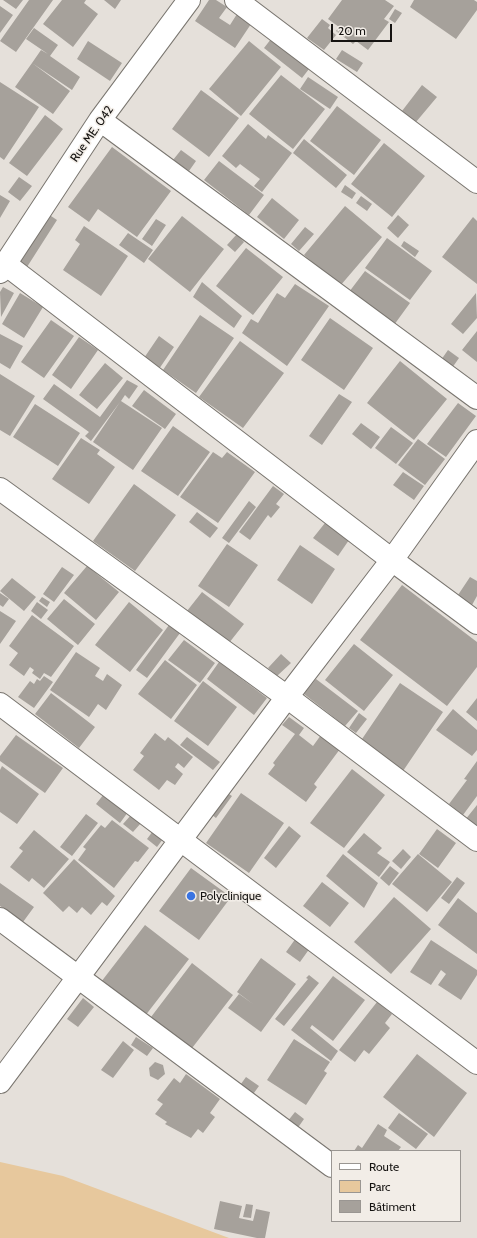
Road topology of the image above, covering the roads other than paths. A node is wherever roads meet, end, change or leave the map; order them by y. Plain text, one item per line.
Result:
1 (189, 0) edge
2 (236, 0) edge
3 (100, 120) junction
4 (477, 182) edge
5 (3, 260) edge
6 (477, 398) edge
7 (477, 441) edge
8 (0, 489) edge
9 (392, 560) junction
10 (477, 623) edge
11 (287, 697) junction
12 (0, 704) edge
13 (181, 839) junction
14 (477, 840) edge
15 (0, 919) edge
16 (78, 977) junction
17 (477, 1063) edge
18 (0, 1082) edge
19 (331, 1165) edge

1 - 3 street, Rue ME. 042
2 - 4 street
3 - 5 street, Rue ME. 042
3 - 6 street
5 - 9 street
7 - 9 street
8 - 11 street
9 - 10 street
9 - 11 street
11 - 13 street
11 - 14 street
12 - 13 street
13 - 16 street
13 - 17 street
15 - 16 street
16 - 18 street
16 - 19 street

